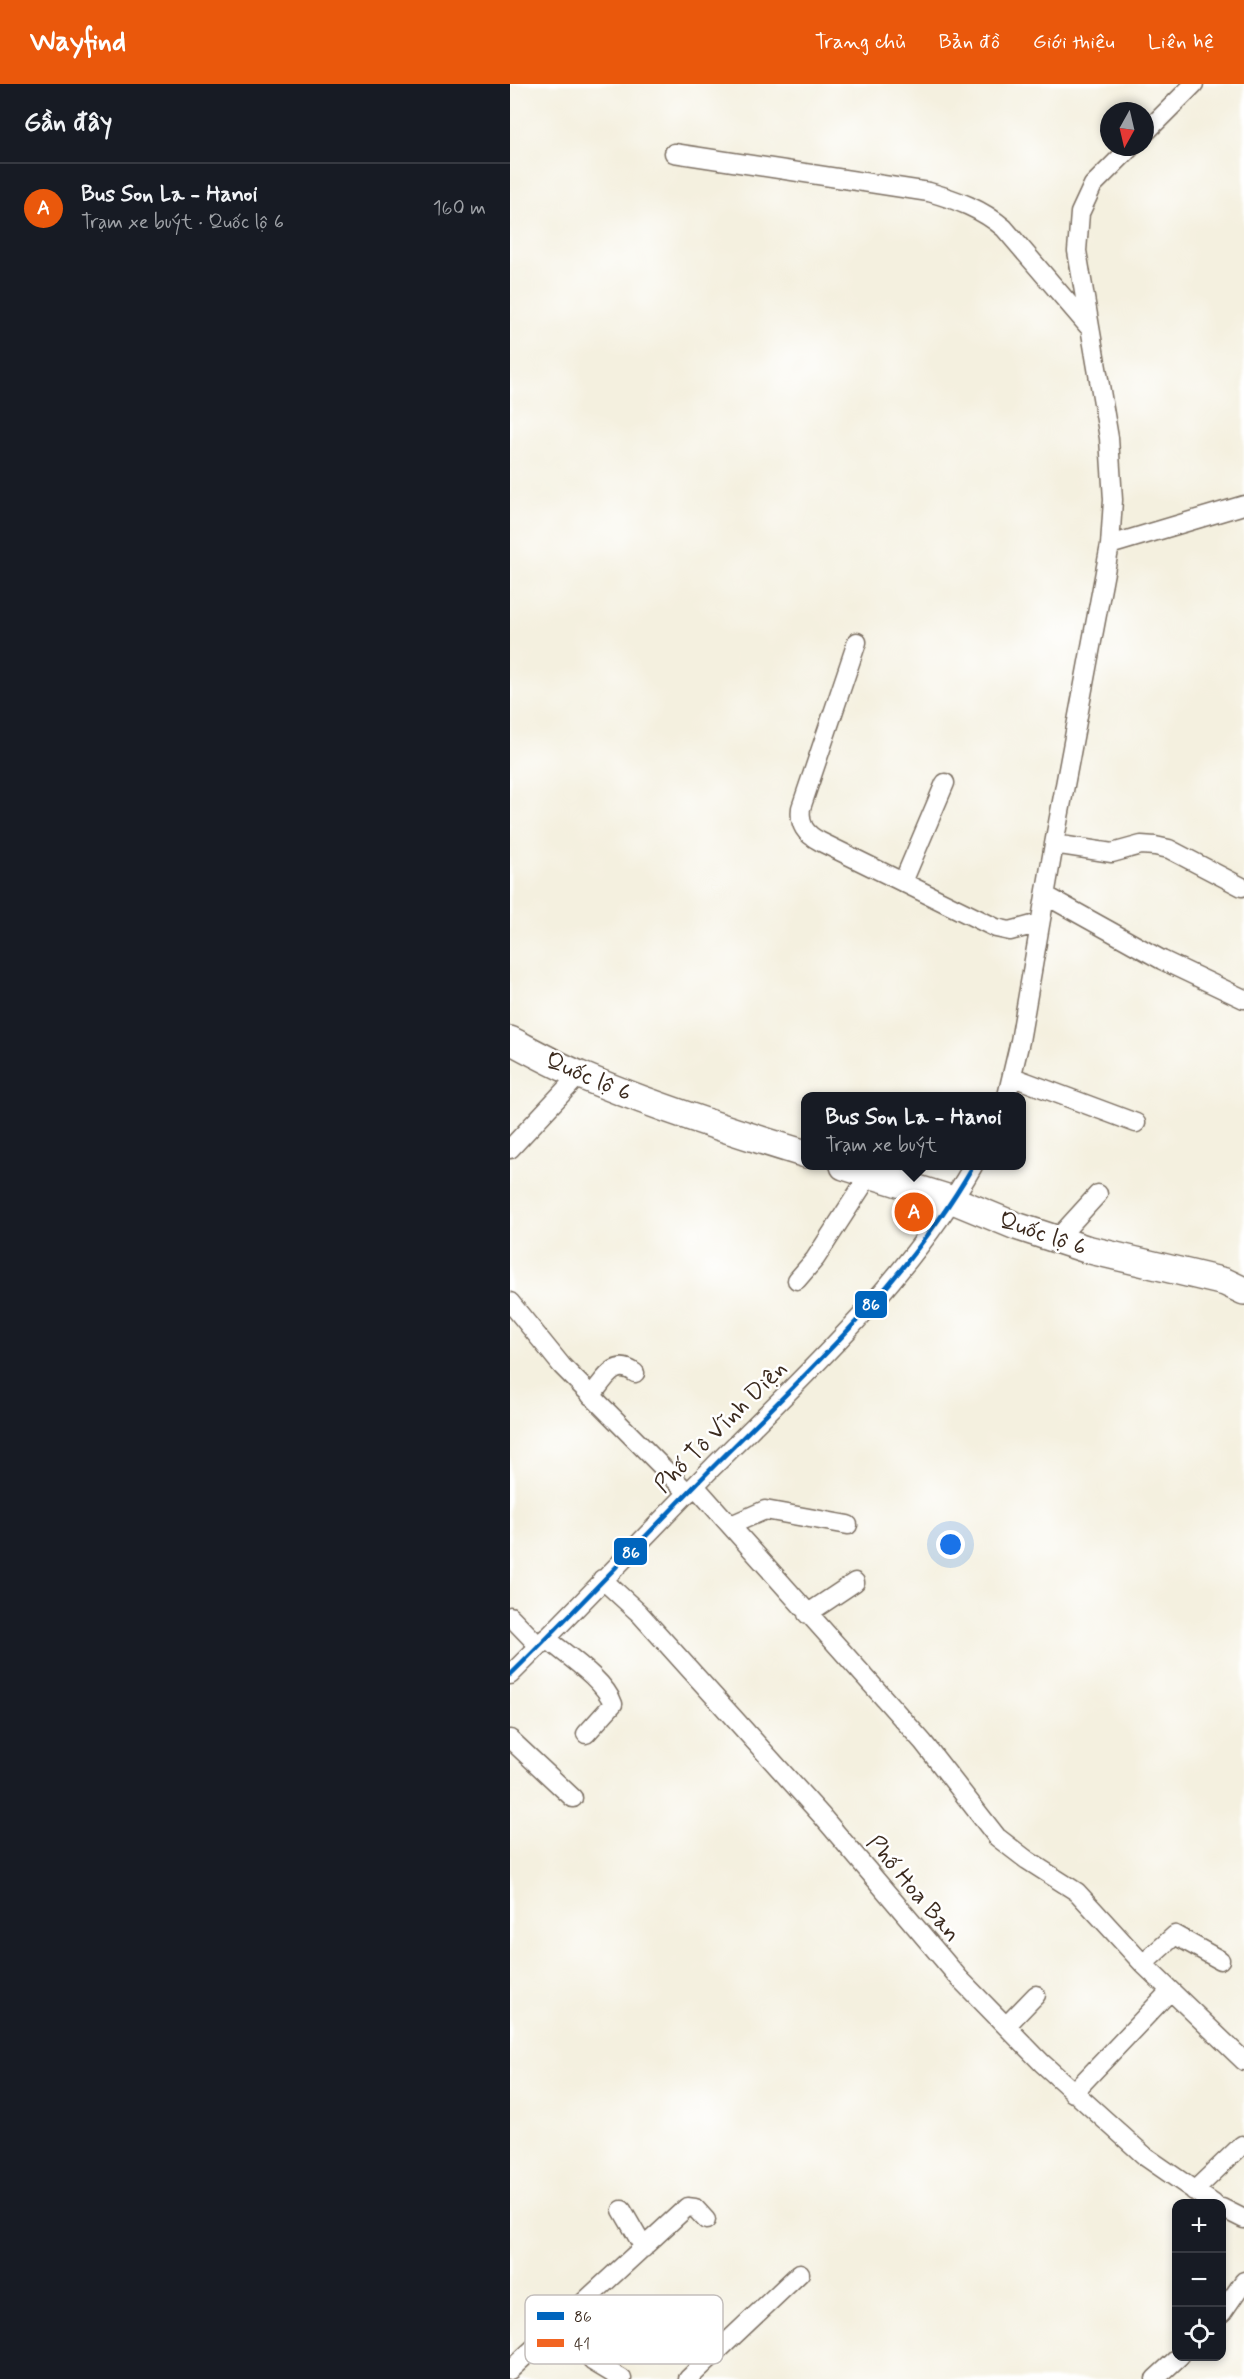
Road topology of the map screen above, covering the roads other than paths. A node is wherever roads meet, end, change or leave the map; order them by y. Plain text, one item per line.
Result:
1 (1194, 84) edge
2 (1154, 125) edge
3 (674, 153) dead end
4 (1122, 156) edge
5 (1088, 326) junction
6 (1244, 506) edge
7 (1110, 545) junction
8 (857, 642) dead end
9 (945, 783) dead end
10 (1054, 844) junction
11 (903, 882) junction
12 (1242, 887) dead end
13 (1045, 896) junction
14 (1040, 923) junction
15 (1244, 999) edge
16 (510, 1040) edge
17 (579, 1074) junction
18 (1013, 1077) junction
19 (1008, 1092) edge
20 (1136, 1124) dead end
21 (510, 1149) edge
22 (801, 1152) edge
23 (857, 1170) edge
24 (971, 1170) edge
25 (870, 1174) junction
26 (1098, 1194) dead end
27 (953, 1200) junction
28 (1057, 1239) junction
29 (797, 1280) dead end
30 (1244, 1291) edge
31 (512, 1309) edge
32 (635, 1373) dead end
33 (591, 1396) junction
34 (691, 1489) junction
35 (731, 1525) junction
36 (848, 1525) dead end
37 (602, 1579) junction
38 (855, 1582) dead end
39 (807, 1614) junction
40 (510, 1616) edge
41 (543, 1642) junction
42 (510, 1675) edge
43 (586, 1734) dead end
44 (510, 1739) edge
45 (573, 1798) dead end
46 (1220, 1960) dead end
47 (1143, 1964) junction
48 (1170, 1991) junction
49 (1036, 1995) dead end
50 (1006, 2026) junction
51 (1244, 2061) edge
52 (1073, 2093) junction
53 (1242, 2145) dead end
54 (1194, 2191) junction
55 (1206, 2199) edge
56 (622, 2210) dead end
57 (1226, 2210) edge
58 (1244, 2219) edge
59 (706, 2220) dead end
60 (644, 2248) junction
61 (800, 2273) dead end
62 (1244, 2281) edge
63 (592, 2295) edge
64 (1225, 2307) edge
65 (723, 2346) edge
66 (525, 2356) edge
67 (1175, 2361) edge
68 (597, 2364) edge
69 (704, 2364) edge
70 (510, 2370) edge
71 (622, 2379) edge
72 (688, 2379) edge
73 (1155, 2379) edge

1 - 2 street
3 - 5 street
4 - 5 street
5 - 7 street
6 - 7 street
7 - 10 street
8 - 11 street
9 - 11 street
10 - 12 street
10 - 13 street
11 - 14 street
13 - 14 street
13 - 15 street
14 - 18 street
16 - 17 highway, Quốc lộ 6
17 - 21 street
17 - 22 highway, Quốc lộ 6
18 - 19 street
18 - 20 street
23 - 25 highway, Quốc lộ 6
24 - 27 street, Phố Tô Vĩnh Diện
25 - 27 highway, Quốc lộ 6
25 - 29 street
26 - 28 street
27 - 28 highway, Quốc lộ 6
27 - 34 street, Phố Tô Vĩnh Diện
28 - 30 highway, Quốc lộ 6
31 - 33 street
32 - 33 street
33 - 34 street
34 - 35 street
34 - 37 street, Phố Tô Vĩnh Diện
35 - 36 street
35 - 39 street
37 - 41 street, Phố Tô Vĩnh Diện
37 - 50 street, Phố Hoa Ban
38 - 39 street
39 - 47 street
40 - 41 street
41 - 42 street, Phố Tô Vĩnh Diện
41 - 43 street
44 - 45 street
46 - 47 street
47 - 48 street
48 - 51 street
48 - 52 street
49 - 50 street
50 - 52 street, Phố Hoa Ban
52 - 54 street, Phố Hoa Ban
53 - 54 street
54 - 55 street, Phố Hoa Ban
56 - 60 street
57 - 58 street
59 - 60 street
60 - 63 street
61 - 65 street
62 - 64 street
66 - 70 street
67 - 73 street
68 - 71 street
69 - 72 street

